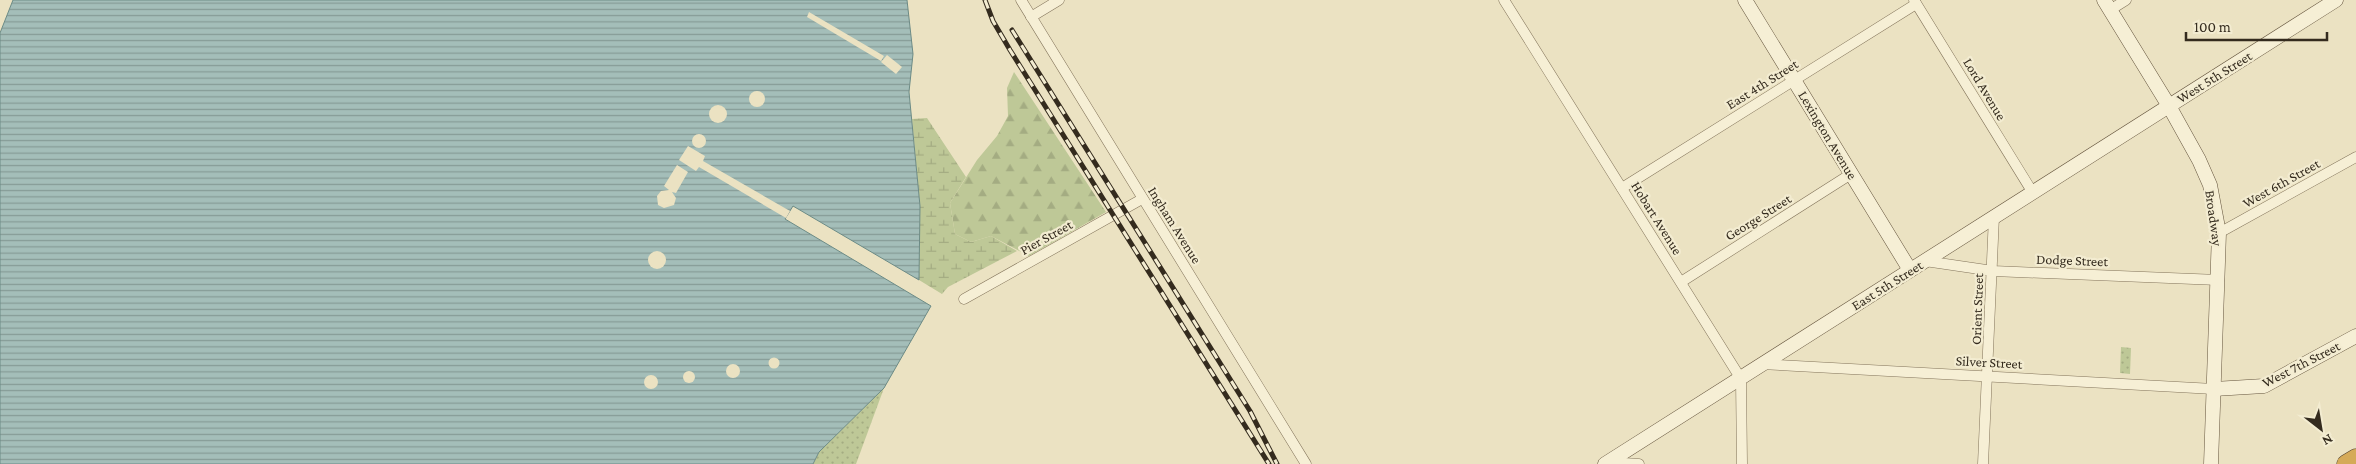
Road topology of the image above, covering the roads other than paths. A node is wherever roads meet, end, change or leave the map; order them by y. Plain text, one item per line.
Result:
1 (1021, 0) edge
2 (1059, 0) edge
3 (1504, 0) edge
4 (1745, 0) edge
5 (2126, 0) edge
6 (2336, 0) edge
7 (1915, 2) edge
8 (2107, 5) edge
9 (1031, 17) junction
10 (1795, 81) junction
11 (2169, 106) junction
12 (2356, 157) edge
13 (1851, 174) junction
14 (1622, 188) junction
15 (2033, 193) junction
16 (1142, 199) junction
17 (1994, 216) junction
18 (2219, 233) junction
19 (1925, 261) junction
20 (1910, 270) junction
21 (1993, 271) junction
22 (2219, 280) junction
23 (1681, 282) junction
24 (964, 299) dead end
25 (2356, 336) edge
26 (1762, 364) junction
27 (1988, 375) junction
28 (1740, 379) junction
29 (2214, 389) junction
30 (2356, 458) edge
31 (1606, 463) edge
32 (1306, 464) edge
33 (1639, 464) edge
34 (1742, 464) edge
35 (1984, 464) edge
36 (2211, 464) edge
37 (2346, 464) edge

1 - 9 street, Ingham Avenue
2 - 9 street
3 - 14 street, Hobart Avenue
4 - 10 street, Lexington Avenue
5 - 8 street
6 - 11 street, West 5th Street
7 - 10 street, East 4th Street
7 - 15 street, Lord Avenue
8 - 11 street, Broadway
9 - 16 street, Ingham Avenue
10 - 13 street, Lexington Avenue
10 - 14 street, East 4th Street
11 - 15 street, East 5th Street
11 - 18 street, Broadway
12 - 18 street, West 6th Street
13 - 20 street, Lexington Avenue
13 - 23 street, George Street
14 - 23 street, Hobart Avenue
15 - 17 street, East 5th Street
16 - 24 street, Pier Street
16 - 32 street, Ingham Avenue
17 - 19 street, East 5th Street
17 - 21 street, Orient Street
18 - 22 street, Broadway
19 - 20 street, East 5th Street
19 - 21 street, Dodge Street
20 - 26 street, East 5th Street
21 - 22 street, Dodge Street
21 - 27 street, Orient Street
22 - 29 street, Broadway
23 - 28 street, Hobart Avenue
25 - 29 street, West 7th Street
26 - 27 street, Silver Street
26 - 28 street, East 5th Street
27 - 29 street, Silver Street
27 - 35 street, Orient Street
28 - 31 street, East 5th Street
28 - 34 street, Hobart Avenue
29 - 36 street, Broadway
30 - 37 highway
31 - 33 street

